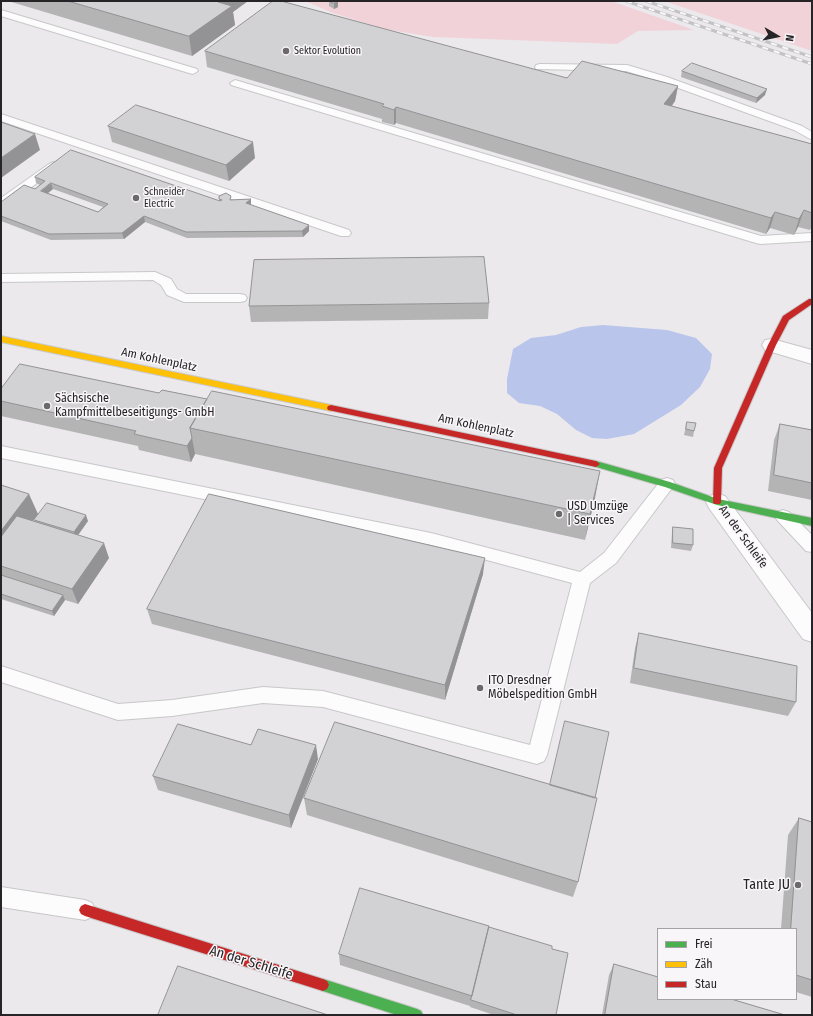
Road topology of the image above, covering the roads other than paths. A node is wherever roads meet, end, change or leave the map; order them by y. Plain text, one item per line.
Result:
1 (1, 13) edge
2 (540, 67) dead end
3 (193, 71) dead end
4 (235, 83) dead end
5 (1, 117) edge
6 (812, 137) edge
7 (82, 145) junction
8 (1, 204) edge
9 (345, 233) dead end
10 (812, 237) edge
11 (1, 278) edge
12 (240, 298) dead end
13 (812, 301) edge
14 (1, 339) edge
15 (772, 345) junction
16 (812, 357) edge
17 (1, 452) edge
18 (667, 484) junction
19 (717, 502) junction
20 (783, 516) junction
21 (812, 522) edge
22 (812, 546) edge
23 (582, 579) junction
24 (812, 632) edge
25 (1, 674) edge
26 (1, 898) edge
27 (85, 910) joint
28 (417, 1015) edge

1 - 3 lane
2 - 6 lane
4 - 10 lane
5 - 7 lane
7 - 8 lane
7 - 9 lane
11 - 12 lane
13 - 15 street
14 - 18 street, Am Kohlenplatz
15 - 16 street
15 - 19 street
17 - 23 lane
18 - 19 street, Am Kohlenplatz
18 - 23 lane
19 - 20 street, An der Schleife
19 - 24 street, An der Schleife
20 - 21 street, An der Schleife
20 - 22 lane
23 - 25 lane
26 - 27 lane
27 - 28 street, An der Schleife

